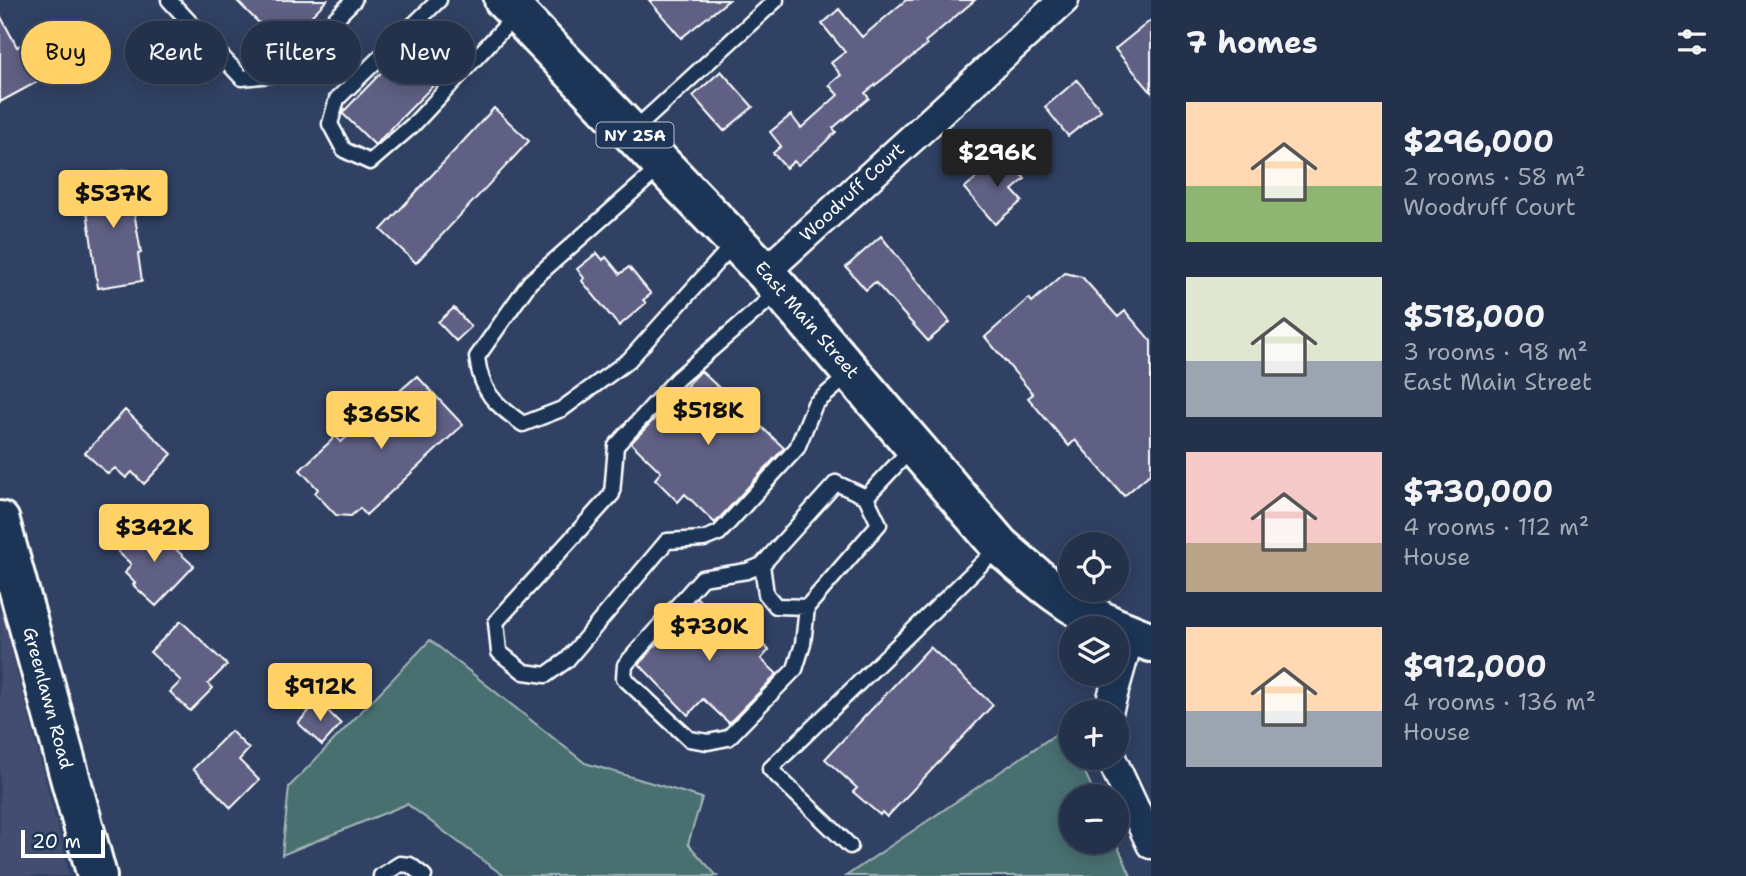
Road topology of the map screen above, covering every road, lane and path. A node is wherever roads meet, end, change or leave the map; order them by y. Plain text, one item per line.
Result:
1 (169, 0) edge
2 (354, 0) edge
3 (439, 0) edge
4 (775, 0) edge
5 (1064, 0) edge
6 (511, 7) edge
7 (632, 132) junction
8 (664, 164) junction
9 (736, 241) junction
10 (773, 281) junction
11 (853, 372) junction
12 (914, 446) junction
13 (866, 497) junction
14 (0, 521) edge
15 (1000, 546) junction
16 (762, 565) junction
17 (807, 607) junction
18 (1089, 616) edge
19 (1117, 770) edge
20 (1151, 844) edge
21 (850, 846) dead end
22 (97, 876) edge
23 (382, 876) edge
24 (424, 876) edge

1 - 2 lane
3 - 6 lane
4 - 7 lane
5 - 10 street, Woodruff Court
6 - 7 main road, East Main Street / NY 25A
7 - 8 main road, East Main Street / NY 25A
8 - 9 main road, East Main Street / NY 25A
8 - 9 lane
9 - 10 main road, East Main Street / NY 25A
10 - 11 main road, East Main Street / NY 25A
10 - 11 lane
11 - 12 main road, East Main Street / NY 25A
12 - 13 lane
12 - 15 main road, East Main Street / NY 25A
13 - 16 lane
13 - 17 lane
14 - 22 main road, Greenlawn Road
15 - 18 main road, East Main Street / NY 25A
15 - 21 lane
16 - 17 lane
16 - 17 lane
19 - 20 street
23 - 24 lane

